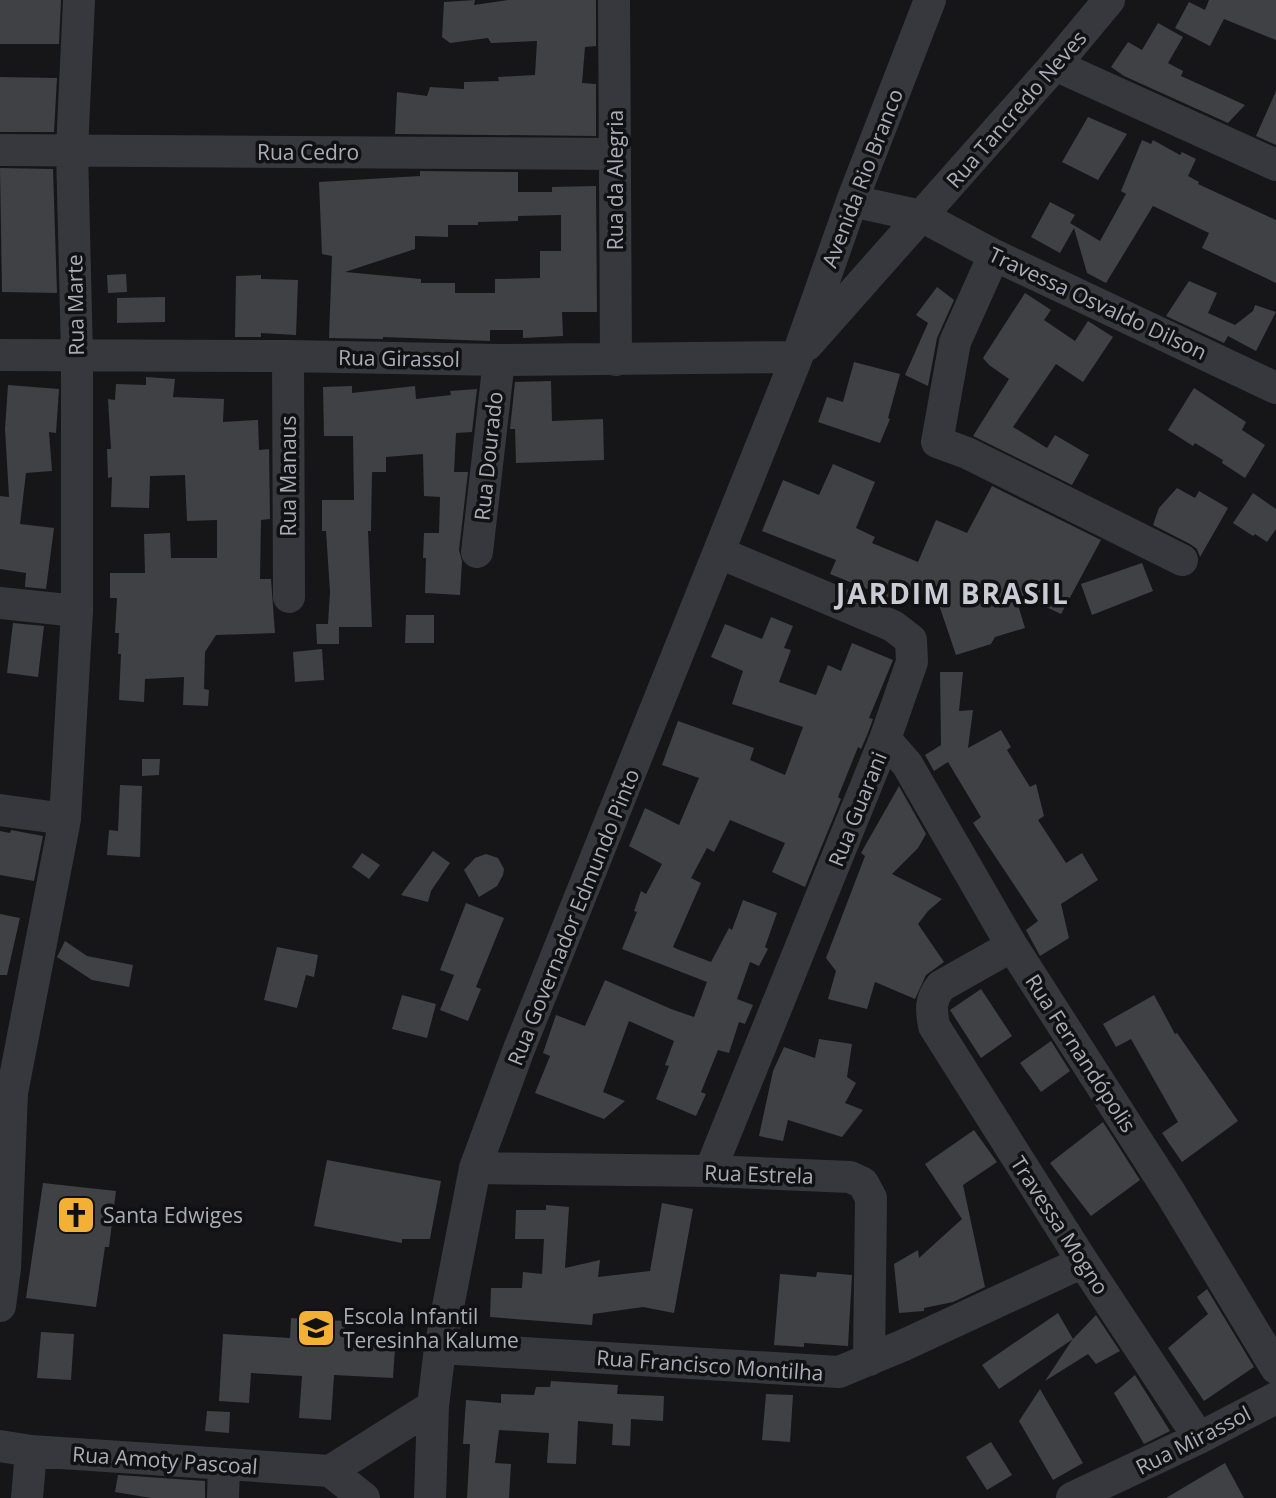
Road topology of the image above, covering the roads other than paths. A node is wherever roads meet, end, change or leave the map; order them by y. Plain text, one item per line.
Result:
1 (79, 0) edge
2 (614, 0) edge
3 (930, 0) edge
4 (1109, 0) edge
5 (1055, 65) junction
6 (0, 150) edge
7 (72, 150) junction
8 (615, 154) junction
9 (1276, 165) edge
10 (852, 201) junction
11 (921, 216) junction
12 (994, 255) junction
13 (0, 355) edge
14 (77, 355) junction
15 (288, 356) junction
16 (797, 357) junction
17 (499, 360) junction
18 (615, 360) junction
19 (1276, 388) edge
20 (477, 552) dead end
21 (720, 552) junction
22 (1182, 560) dead end
23 (289, 597) dead end
24 (0, 603) edge
25 (77, 611) junction
26 (886, 739) junction
27 (0, 810) edge
28 (65, 819) junction
29 (1012, 946) junction
30 (13, 1015) edge
31 (6, 1102) edge
32 (475, 1168) junction
33 (710, 1171) junction
34 (1083, 1262) junction
35 (0, 1306) edge
36 (440, 1348) junction
37 (869, 1360) junction
38 (1276, 1368) edge
39 (1276, 1398) edge
40 (433, 1406) junction
41 (1199, 1438) junction
42 (0, 1446) edge
43 (31, 1451) junction
44 (224, 1464) junction
45 (330, 1471) junction
46 (1129, 1487) edge
47 (27, 1498) edge
48 (223, 1498) edge
49 (364, 1498) edge
50 (430, 1498) edge
51 (1072, 1498) edge

1 - 7 street, Rua Marte
2 - 8 street, Rua da Alegria
3 - 10 street, Avenida Rio Branco
4 - 5 street, Rua Tancredo Neves
5 - 9 street
5 - 11 street, Rua Tancredo Neves
6 - 7 street, Rua Cedro
7 - 8 street, Rua Cedro
7 - 14 street, Rua Marte
8 - 18 street, Rua da Alegria
10 - 11 street
10 - 16 street, Avenida Rio Branco
11 - 12 street, Travessa Osvaldo Dilson
11 - 16 street, Rua Tancredo Neves
12 - 19 street, Travessa Osvaldo Dilson
12 - 22 street
13 - 14 street, Rua Girassol
14 - 15 street, Rua Girassol
14 - 25 street, Rua Marte
15 - 17 street, Rua Girassol
15 - 23 street, Rua Manaus
16 - 18 street, Rua Girassol
16 - 21 street, Rua Governador Edmundo Pinto
17 - 18 street, Rua Girassol
17 - 20 street, Rua Dourado
21 - 26 street, Rua Guarani
21 - 32 street, Rua Governador Edmundo Pinto
24 - 25 street
25 - 28 street, Rua Marte
26 - 29 street, Rua Fernandópolis
26 - 33 street, Rua Guarani
27 - 28 street
28 - 30 street, Rua Marte
29 - 34 street, Travessa Mogno
29 - 38 street, Rua Fernandópolis
30 - 31 street, Rua Marte
31 - 35 street, Rua Marte
32 - 33 street, Rua Estrela
32 - 36 street, Rua Governador Edmundo Pinto
33 - 37 street, Rua Estrela
34 - 37 street, Rua Francisco Montilha
34 - 41 street, Travessa Mogno
36 - 37 street, Rua Francisco Montilha
36 - 40 street, Rua Governador Edmundo Pinto
39 - 41 street, Rua Mirassol
40 - 45 street
40 - 50 street, Rua Governador Edmundo Pinto
41 - 46 street, Rua Mirassol
42 - 43 street, Rua Amoty Pascoal
43 - 44 street, Rua Amoty Pascoal
43 - 47 street
44 - 45 street, Rua Amoty Pascoal
44 - 48 street
45 - 49 street
46 - 51 street, Rua Mirassol

